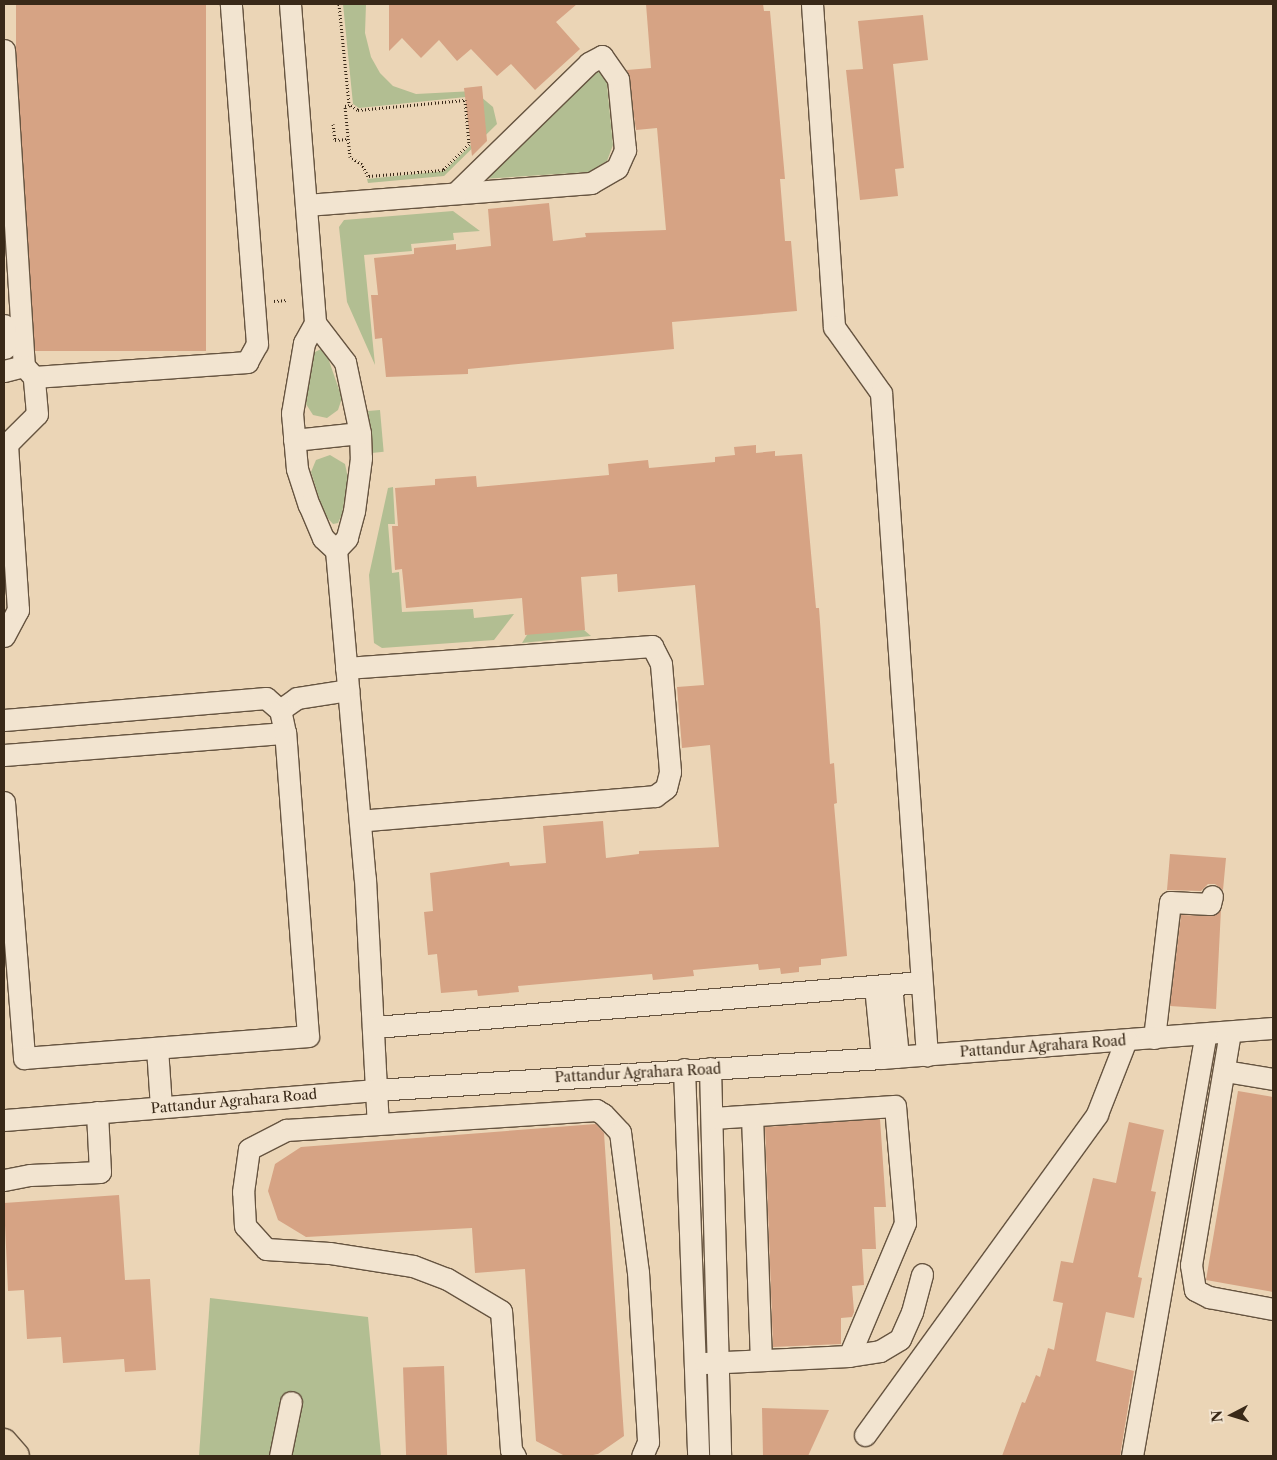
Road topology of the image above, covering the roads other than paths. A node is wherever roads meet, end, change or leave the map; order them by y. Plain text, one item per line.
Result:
1 (231, 4) edge
2 (290, 4) edge
3 (812, 4) edge
4 (4, 60) edge
5 (458, 191) junction
6 (9, 197) edge
7 (306, 205) junction
8 (315, 323) junction
9 (4, 325) edge
10 (5, 348) edge
11 (21, 372) edge
12 (360, 433) junction
13 (294, 440) junction
14 (336, 550) junction
15 (4, 636) edge
16 (346, 668) junction
17 (348, 690) junction
18 (280, 710) junction
19 (4, 720) edge
20 (285, 733) junction
21 (4, 755) edge
22 (4, 802) edge
23 (360, 820) junction
24 (1212, 896) dead end
25 (920, 982) junction
26 (883, 985) junction
27 (375, 1027) junction
28 (1273, 1028) edge
29 (1230, 1032) junction
30 (1206, 1034) junction
31 (1154, 1038) junction
32 (1126, 1040) junction
33 (157, 1048) junction
34 (927, 1055) junction
35 (890, 1057) junction
36 (710, 1068) junction
37 (684, 1069) junction
38 (1225, 1071) junction
39 (1273, 1079) edge
40 (375, 1090) junction
41 (161, 1107) junction
42 (96, 1112) junction
43 (752, 1116) junction
44 (712, 1118) junction
45 (4, 1120) edge
46 (378, 1124) junction
47 (4, 1180) edge
48 (922, 1274) dead end
49 (1273, 1309) edge
50 (849, 1356) junction
51 (761, 1360) junction
52 (695, 1363) junction
53 (718, 1363) junction
54 (291, 1402) dead end
55 (865, 1435) dead end
56 (4, 1442) edge
57 (16, 1456) edge
58 (280, 1456) edge
59 (515, 1456) edge
60 (642, 1456) edge
61 (698, 1456) edge
62 (720, 1456) edge
63 (1132, 1456) edge

1 - 11 street
2 - 7 street
3 - 25 street
4 - 6 street
5 - 5 street
5 - 7 street
6 - 11 street
7 - 8 street
8 - 12 street
8 - 13 street
9 - 10 street
11 - 15 street
12 - 13 street
12 - 14 street
13 - 14 street
14 - 16 street
16 - 17 street
16 - 23 street
17 - 18 street
17 - 23 street
18 - 19 street
18 - 20 street
20 - 21 street
20 - 33 street
22 - 33 street
23 - 27 street
24 - 31 street
25 - 26 street
25 - 34 street
26 - 27 street
26 - 35 street
27 - 40 street
28 - 29 street, Pattandur Agrahara Road
29 - 30 street, Pattandur Agrahara Road
29 - 38 street
30 - 31 street, Pattandur Agrahara Road
30 - 63 street
31 - 32 street, Pattandur Agrahara Road
32 - 34 street, Pattandur Agrahara Road
32 - 55 street
33 - 41 street
34 - 35 street, Pattandur Agrahara Road
35 - 36 street, Pattandur Agrahara Road
36 - 37 street, Pattandur Agrahara Road
36 - 44 street
37 - 40 street, Pattandur Agrahara Road
37 - 52 street
38 - 39 street
38 - 49 street
40 - 41 street, Pattandur Agrahara Road
40 - 46 street
41 - 42 street, Pattandur Agrahara Road
42 - 45 street, Pattandur Agrahara Road
42 - 47 street
43 - 44 street
43 - 50 street
43 - 51 street
44 - 53 street
46 - 59 street
46 - 60 street
48 - 50 street
50 - 51 street
51 - 53 street
52 - 53 street
52 - 61 street
53 - 62 street
54 - 58 street
56 - 57 main road

